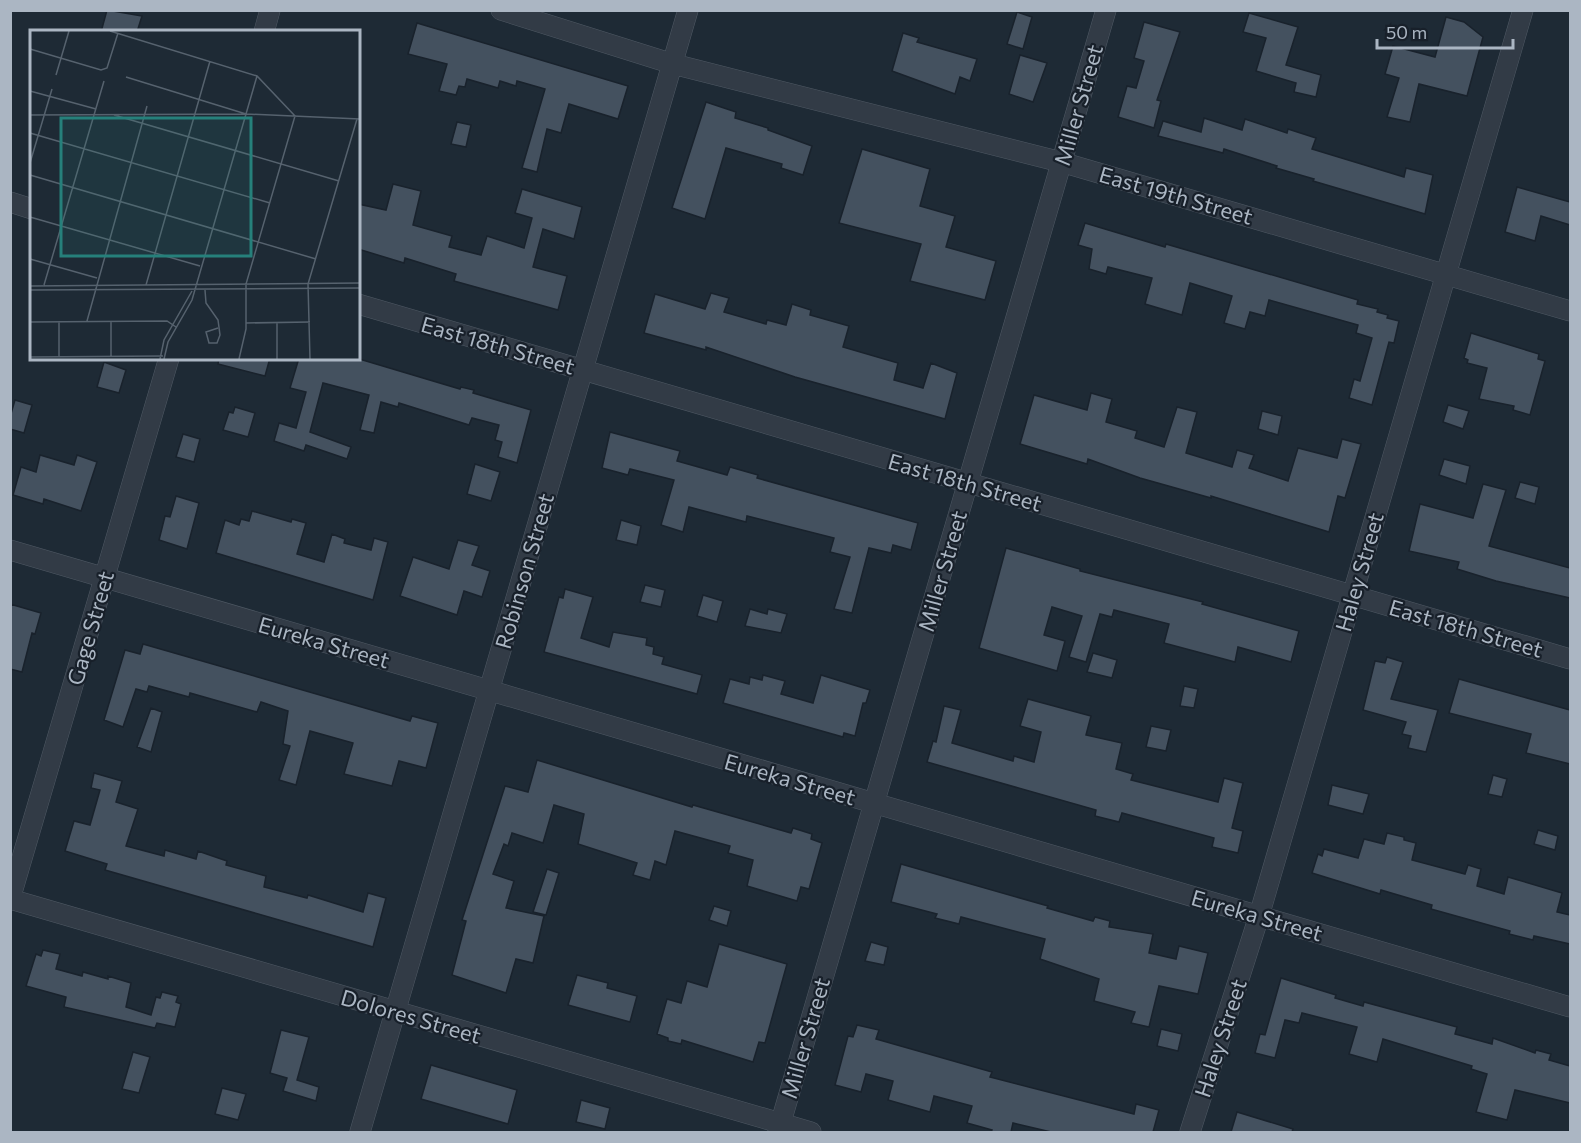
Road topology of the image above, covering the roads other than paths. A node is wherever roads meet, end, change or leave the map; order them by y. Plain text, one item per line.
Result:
1 (270, 10) edge
2 (501, 10) edge
3 (688, 10) edge
4 (1106, 10) edge
5 (1523, 10) edge
6 (265, 30) edge
7 (673, 64) junction
8 (1061, 162) junction
9 (10, 202) edge
10 (30, 208) edge
11 (1446, 274) junction
12 (360, 305) edge
13 (1570, 311) edge
14 (168, 360) edge
15 (583, 370) junction
16 (968, 482) junction
17 (10, 550) edge
18 (104, 578) junction
19 (1352, 595) junction
20 (1570, 659) edge
21 (489, 691) junction
22 (874, 803) junction
23 (10, 898) edge
24 (1259, 916) junction
25 (1570, 1007) edge
26 (395, 1011) junction
27 (779, 1128) edge
28 (360, 1132) edge
29 (811, 1132) edge
30 (1190, 1132) edge

1 - 6 street
2 - 7 street, East 19th Street
3 - 7 street, Robinson Street
4 - 8 street, Miller Street
5 - 11 street, Haley Street
7 - 8 street, East 19th Street
7 - 15 street, Robinson Street
8 - 11 street, East 19th Street
8 - 16 street, Miller Street
9 - 10 street
11 - 13 street, East 19th Street
11 - 19 street, Haley Street
12 - 15 street, East 18th Street
14 - 18 street, Gage Street
15 - 16 street, East 18th Street
15 - 21 street, Robinson Street
16 - 19 street, East 18th Street
16 - 22 street, Miller Street
17 - 18 street, Eureka Street
18 - 21 street, Eureka Street
18 - 23 street, Gage Street
19 - 20 street, East 18th Street
19 - 24 street, Haley Street
21 - 22 street, Eureka Street
21 - 26 street, Robinson Street
22 - 24 street, Eureka Street
22 - 27 street, Miller Street
23 - 26 street, Dolores Street
24 - 25 street, Eureka Street
24 - 30 street, Haley Street
26 - 27 street, Dolores Street
26 - 28 street, Robinson Street
27 - 29 street, Dolores Street

